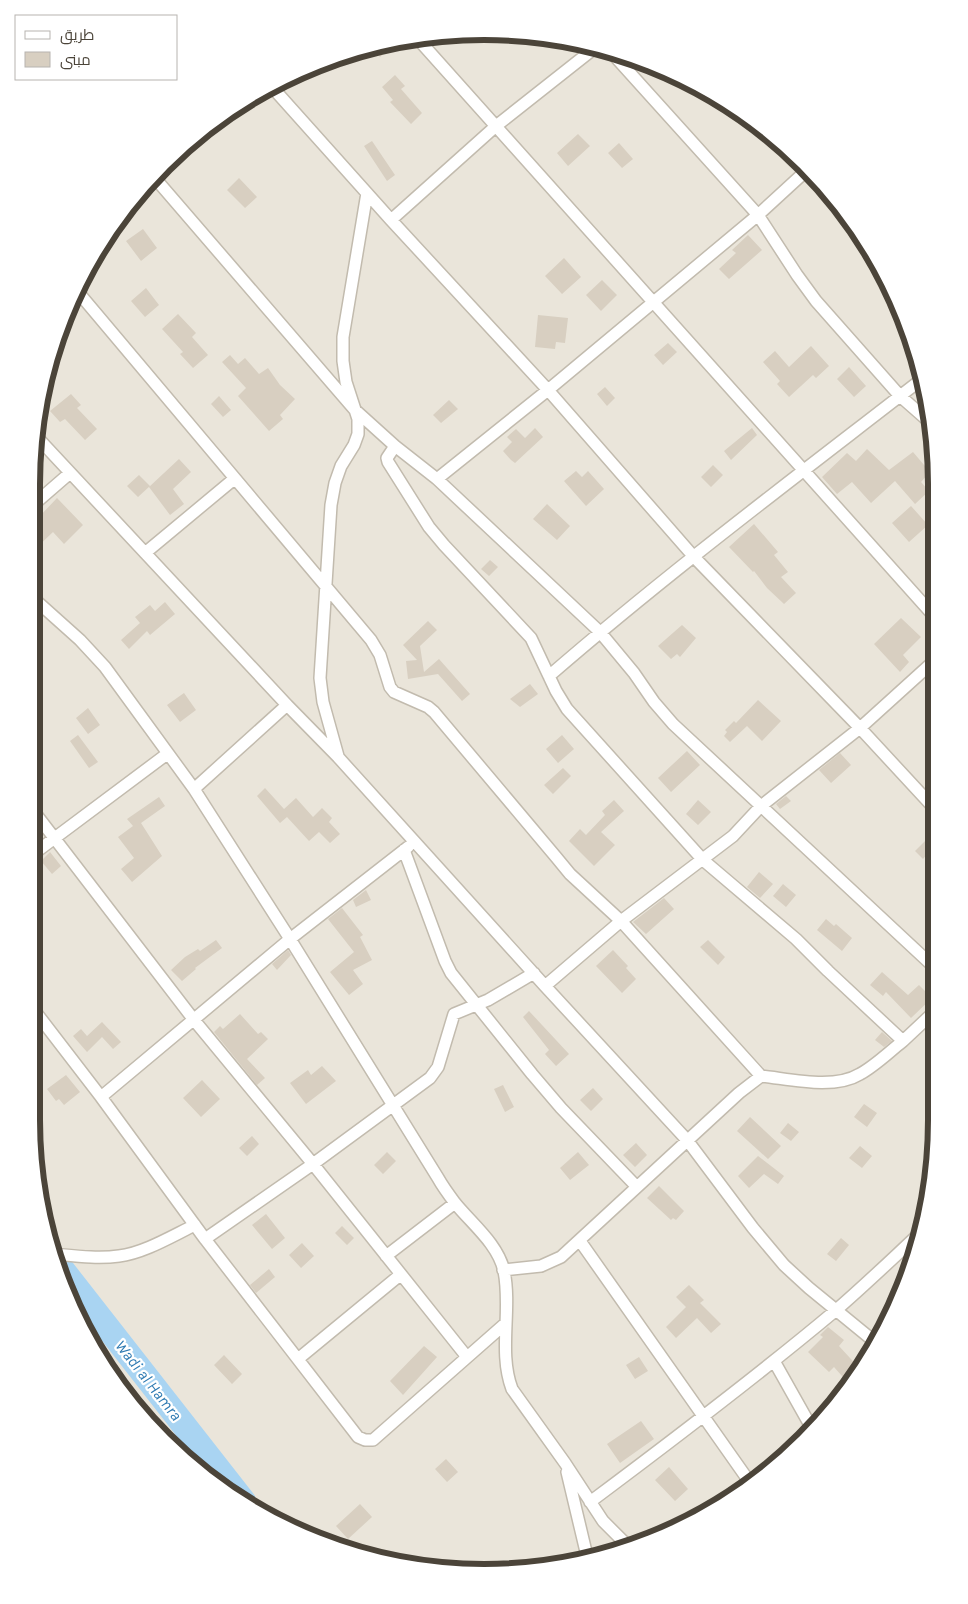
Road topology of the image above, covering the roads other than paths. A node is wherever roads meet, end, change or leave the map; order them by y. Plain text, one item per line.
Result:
1 (423, 45) edge
2 (589, 53) edge
3 (620, 62) edge
4 (276, 92) edge
5 (496, 126) junction
6 (802, 174) edge
7 (159, 182) edge
8 (368, 193) junction
9 (758, 215) junction
10 (391, 220) junction
11 (82, 297) edge
12 (653, 302) junction
13 (916, 384) edge
14 (548, 390) junction
15 (900, 396) junction
16 (354, 408) junction
17 (922, 416) edge
18 (42, 443) edge
19 (395, 446) junction
20 (804, 470) junction
21 (70, 473) junction
22 (234, 479) junction
23 (437, 479) junction
24 (40, 499) edge
25 (145, 553) junction
26 (694, 557) junction
27 (326, 586) junction
28 (40, 604) edge
29 (928, 609) edge
30 (600, 632) junction
31 (928, 666) edge
32 (550, 676) junction
33 (287, 705) junction
34 (860, 728) junction
35 (167, 754) junction
36 (338, 756) junction
37 (194, 789) junction
38 (928, 802) edge
39 (761, 806) junction
40 (40, 820) edge
41 (54, 838) junction
42 (415, 842) junction
43 (40, 849) edge
44 (404, 850) junction
45 (703, 860) junction
46 (621, 921) junction
47 (290, 939) junction
48 (928, 961) edge
49 (534, 973) junction
50 (545, 986) junction
51 (477, 1004) junction
52 (928, 1017) edge
53 (40, 1018) edge
54 (194, 1020) junction
55 (903, 1040) junction
56 (761, 1076) junction
57 (101, 1097) junction
58 (392, 1105) junction
59 (687, 1140) junction
60 (313, 1164) junction
61 (637, 1187) junction
62 (455, 1203) junction
63 (194, 1225) junction
64 (205, 1239) junction
65 (580, 1240) junction
66 (911, 1241) edge
67 (61, 1255) edge
68 (386, 1256) junction
69 (503, 1270) junction
70 (400, 1275) junction
71 (836, 1310) junction
72 (506, 1323) junction
73 (871, 1339) edge
74 (467, 1357) junction
75 (298, 1359) junction
76 (774, 1361) junction
77 (704, 1417) junction
78 (809, 1423) edge
79 (565, 1463) junction
80 (746, 1478) edge
81 (590, 1502) junction
82 (623, 1541) edge
83 (586, 1552) edge

1 - 5 street
2 - 5 street
3 - 9 street
4 - 8 street
5 - 10 street
5 - 12 street
6 - 9 street
7 - 16 street
8 - 10 street
8 - 16 street
9 - 12 street
9 - 15 street
10 - 14 street
11 - 22 street
12 - 14 street
12 - 20 street
13 - 15 street
14 - 23 street
14 - 26 street
15 - 17 street
15 - 20 street
16 - 19 street
16 - 27 street
18 - 21 street
19 - 23 street
19 - 32 street
20 - 26 street
20 - 29 street
21 - 24 street
21 - 25 street
22 - 25 street
22 - 27 street
23 - 30 street
25 - 33 street
26 - 30 street
26 - 34 street
27 - 36 street
27 - 46 street
28 - 35 street
30 - 32 street
30 - 39 street
31 - 34 street
32 - 45 street
33 - 36 street
33 - 37 street
34 - 38 street
34 - 39 street
35 - 37 street
35 - 41 street
36 - 42 street
37 - 47 street
39 - 45 street
39 - 48 street
40 - 41 street
41 - 43 street
41 - 54 street
42 - 44 street
42 - 49 street
44 - 47 street
44 - 51 street
45 - 46 street
45 - 55 street
46 - 50 street
46 - 56 street
47 - 54 street
47 - 58 street
49 - 50 street
49 - 51 street
50 - 59 street
51 - 58 street
51 - 61 street
52 - 55 street
53 - 57 street
54 - 57 street
54 - 60 street
55 - 56 street
56 - 59 street
57 - 63 street
58 - 60 street
58 - 62 street
59 - 61 street
59 - 71 street
60 - 64 street
60 - 68 street
61 - 65 street
62 - 68 street
62 - 69 street
63 - 64 street
63 - 67 street
64 - 75 street
65 - 69 street
65 - 77 street
66 - 71 street
68 - 70 street
69 - 72 street
70 - 74 street
70 - 75 street
71 - 73 street
71 - 76 street
72 - 74 street
72 - 79 street
74 - 75 street
76 - 77 street
76 - 78 street
77 - 80 street
77 - 81 street
79 - 81 street
79 - 83 street
81 - 82 street

